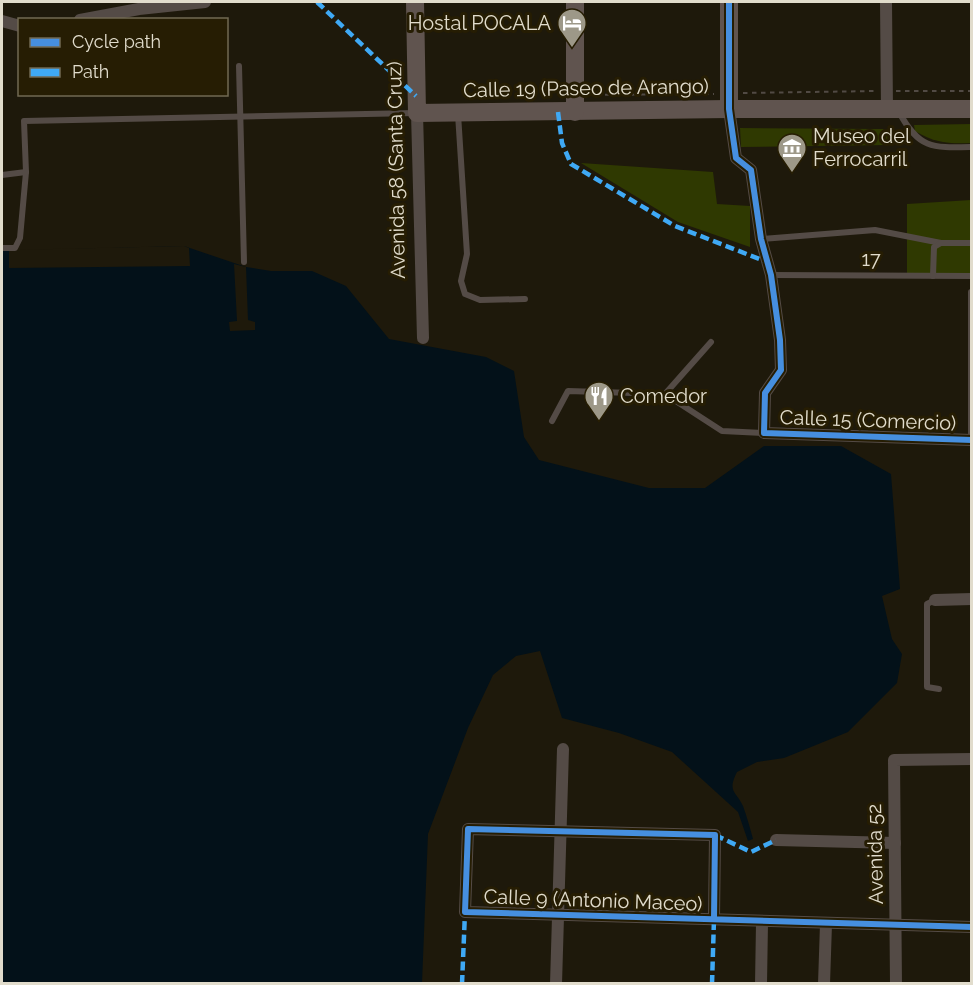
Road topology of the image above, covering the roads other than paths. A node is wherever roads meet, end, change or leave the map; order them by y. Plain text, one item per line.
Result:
1 (205, 2) edge
2 (415, 2) edge
3 (575, 2) edge
4 (729, 2) edge
5 (886, 2) edge
6 (91, 18) edge
7 (2, 21) edge
8 (18, 25) edge
9 (239, 66) dead end
10 (729, 101) junction
11 (891, 103) junction
12 (575, 104) junction
13 (972, 109) edge
14 (417, 113) junction
15 (458, 113) junction
16 (240, 115) junction
17 (972, 147) edge
18 (26, 172) junction
19 (2, 175) edge
20 (761, 239) junction
21 (941, 243) junction
22 (972, 243) edge
23 (2, 248) edge
24 (244, 262) dead end
25 (771, 275) junction
26 (933, 276) junction
27 (972, 276) edge
28 (971, 292) edge
29 (525, 299) dead end
30 (423, 338) dead end
31 (711, 342) dead end
32 (665, 394) junction
33 (552, 421) dead end
34 (764, 433) junction
35 (971, 440) edge
36 (972, 599) edge
37 (935, 600) joint
38 (939, 689) dead end
39 (562, 749) dead end
40 (972, 759) edge
41 (560, 831) junction
42 (776, 840) dead end
43 (895, 843) junction
44 (559, 915) junction
45 (714, 920) junction
46 (762, 923) junction
47 (826, 924) junction
48 (895, 925) junction
49 (972, 927) edge
50 (556, 984) edge
51 (761, 984) edge
52 (824, 984) edge
53 (896, 984) edge

1 - 6 street
2 - 14 main road, Avenida 58 (Santa Cruz)
3 - 12 main road
4 - 10 main road
5 - 11 street
7 - 8 street
9 - 16 lane
10 - 11 main road, Calle 19 (Paseo de Arango)
10 - 12 main road, Calle 19 (Paseo de Arango)
10 - 20 street
11 - 13 main road, Calle 19 (Paseo de Arango)
11 - 17 lane
12 - 15 main road, Calle 19 (Paseo de Arango)
14 - 15 main road, Calle 19 (Paseo de Arango)
14 - 16 lane
14 - 30 street, Avenida 58 (Santa Cruz)
15 - 29 lane
16 - 18 lane
16 - 24 lane
18 - 19 lane
18 - 23 lane
20 - 21 lane
20 - 25 street
21 - 22 lane
21 - 26 lane
25 - 26 lane, 17
25 - 34 street
26 - 27 lane, 17
28 - 35 lane
31 - 32 lane
32 - 33 lane
32 - 34 lane
34 - 35 street, Calle 15 (Comercio)
36 - 37 street
37 - 38 lane
39 - 41 street
40 - 43 street, Avenida 52
41 - 44 street
41 - 44 street, Calle 9 (Antonio Maceo)
41 - 45 street
42 - 43 street
43 - 48 street, Avenida 52
44 - 45 street, Calle 9 (Antonio Maceo)
44 - 50 street
45 - 46 street, Calle 9 (Antonio Maceo)
46 - 47 street, Calle 9 (Antonio Maceo)
46 - 51 street
47 - 48 street, Calle 9 (Antonio Maceo)
47 - 52 street
48 - 49 street, Calle 9 (Antonio Maceo)
48 - 53 street, Avenida 52

